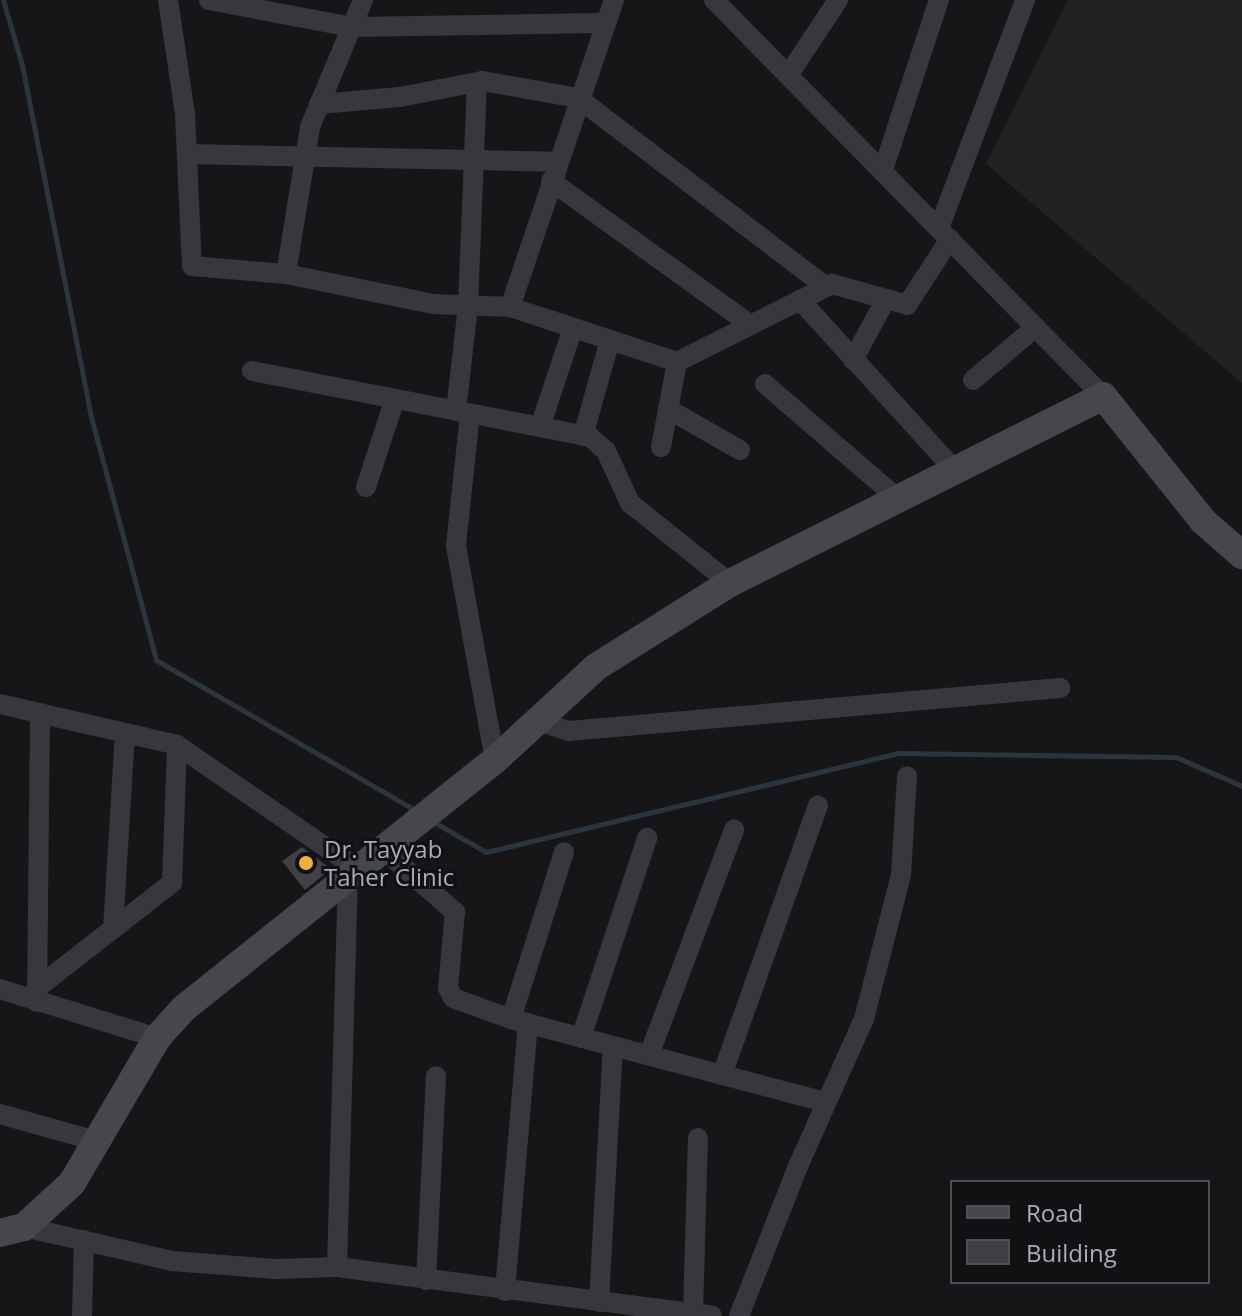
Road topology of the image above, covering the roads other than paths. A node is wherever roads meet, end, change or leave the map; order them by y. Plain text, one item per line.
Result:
1 (168, 0) edge
2 (209, 0) edge
3 (363, 0) edge
4 (614, 0) edge
5 (714, 0) edge
6 (838, 0) edge
7 (939, 0) edge
8 (1025, 0) edge
9 (603, 23) junction
10 (352, 27) junction
11 (789, 74) junction
12 (477, 82) junction
13 (578, 98) junction
14 (319, 104) junction
15 (187, 154) junction
16 (305, 160) junction
17 (475, 162) junction
18 (883, 170) junction
19 (554, 172) junction
20 (945, 234) junction
21 (286, 274) junction
22 (826, 287) junction
23 (886, 299) junction
24 (800, 300) junction
25 (468, 306) junction
26 (510, 307) junction
27 (751, 325) junction
28 (1036, 327) junction
29 (573, 328) junction
30 (610, 340) junction
31 (853, 360) junction
32 (677, 362) junction
33 (252, 371) dead end
34 (973, 380) dead end
35 (765, 384) dead end
36 (1103, 396) junction
37 (395, 399) junction
38 (668, 409) junction
39 (463, 412) junction
40 (540, 427) junction
41 (583, 436) junction
42 (661, 447) dead end
43 (740, 450) dead end
44 (954, 469) junction
45 (366, 487) dead end
46 (898, 499) junction
47 (1242, 555) edge
48 (730, 583) junction
49 (1060, 688) dead end
50 (0, 704) edge
51 (40, 713) junction
52 (538, 721) junction
53 (125, 733) junction
54 (177, 745) junction
55 (495, 760) junction
56 (907, 776) dead end
57 (818, 806) dead end
58 (734, 830) dead end
59 (647, 838) dead end
60 (394, 843) junction
61 (564, 852) dead end
62 (354, 876) junction
63 (113, 929) junction
64 (0, 989) edge
65 (37, 995) junction
66 (520, 1021) junction
67 (157, 1038) junction
68 (581, 1038) junction
69 (613, 1046) junction
70 (649, 1055) junction
71 (722, 1075) junction
72 (436, 1076) dead end
73 (826, 1102) junction
74 (0, 1114) edge
75 (698, 1138) dead end
76 (96, 1141) junction
77 (12, 1230) edge
78 (84, 1240) junction
79 (337, 1267) junction
80 (426, 1280) junction
81 (505, 1291) junction
82 (599, 1302) junction
83 (702, 1315) edge
84 (82, 1316) edge
85 (739, 1316) edge

1 - 15 street
2 - 10 street
3 - 10 street
4 - 9 street
5 - 11 street
6 - 11 street
7 - 18 street
8 - 20 street
9 - 10 street
9 - 13 street
10 - 14 street
11 - 18 street
12 - 13 street
12 - 14 street
12 - 17 street
13 - 19 street
13 - 22 street
14 - 16 street
15 - 16 street
15 - 21 street
16 - 17 street
16 - 21 street
17 - 19 street
17 - 25 street
18 - 20 street
19 - 26 street
19 - 27 street
20 - 23 street
20 - 28 street
21 - 25 street
22 - 23 street
22 - 24 street
23 - 31 street
24 - 27 street
24 - 31 street
25 - 26 street
25 - 39 street
26 - 29 street
27 - 32 street
28 - 34 street
28 - 36 street
29 - 30 street
29 - 40 street
30 - 32 street
30 - 41 street
31 - 44 street
32 - 38 street
33 - 37 street
35 - 46 street
36 - 44 street
36 - 47 street
37 - 39 street
37 - 45 street
38 - 42 street
38 - 43 street
39 - 40 street
39 - 55 street
40 - 41 street
41 - 48 street
44 - 46 street
46 - 48 street
48 - 52 street
49 - 52 street
50 - 51 street
51 - 53 street
51 - 65 street
52 - 55 street
53 - 54 street
53 - 63 street
54 - 62 street
54 - 63 street
55 - 60 street
56 - 73 street
57 - 71 street
58 - 70 street
59 - 68 street
60 - 62 street
60 - 66 street
61 - 66 street
62 - 67 street
62 - 79 street
63 - 65 street
64 - 65 street
65 - 67 street
66 - 68 street
66 - 81 street
67 - 76 street
68 - 69 street
69 - 70 street
69 - 82 street
70 - 71 street
71 - 73 street
72 - 80 street
73 - 85 street
74 - 76 street
75 - 83 street
76 - 77 street
77 - 78 street
78 - 79 street
78 - 84 street
79 - 80 street
80 - 81 street
81 - 82 street
82 - 83 street

